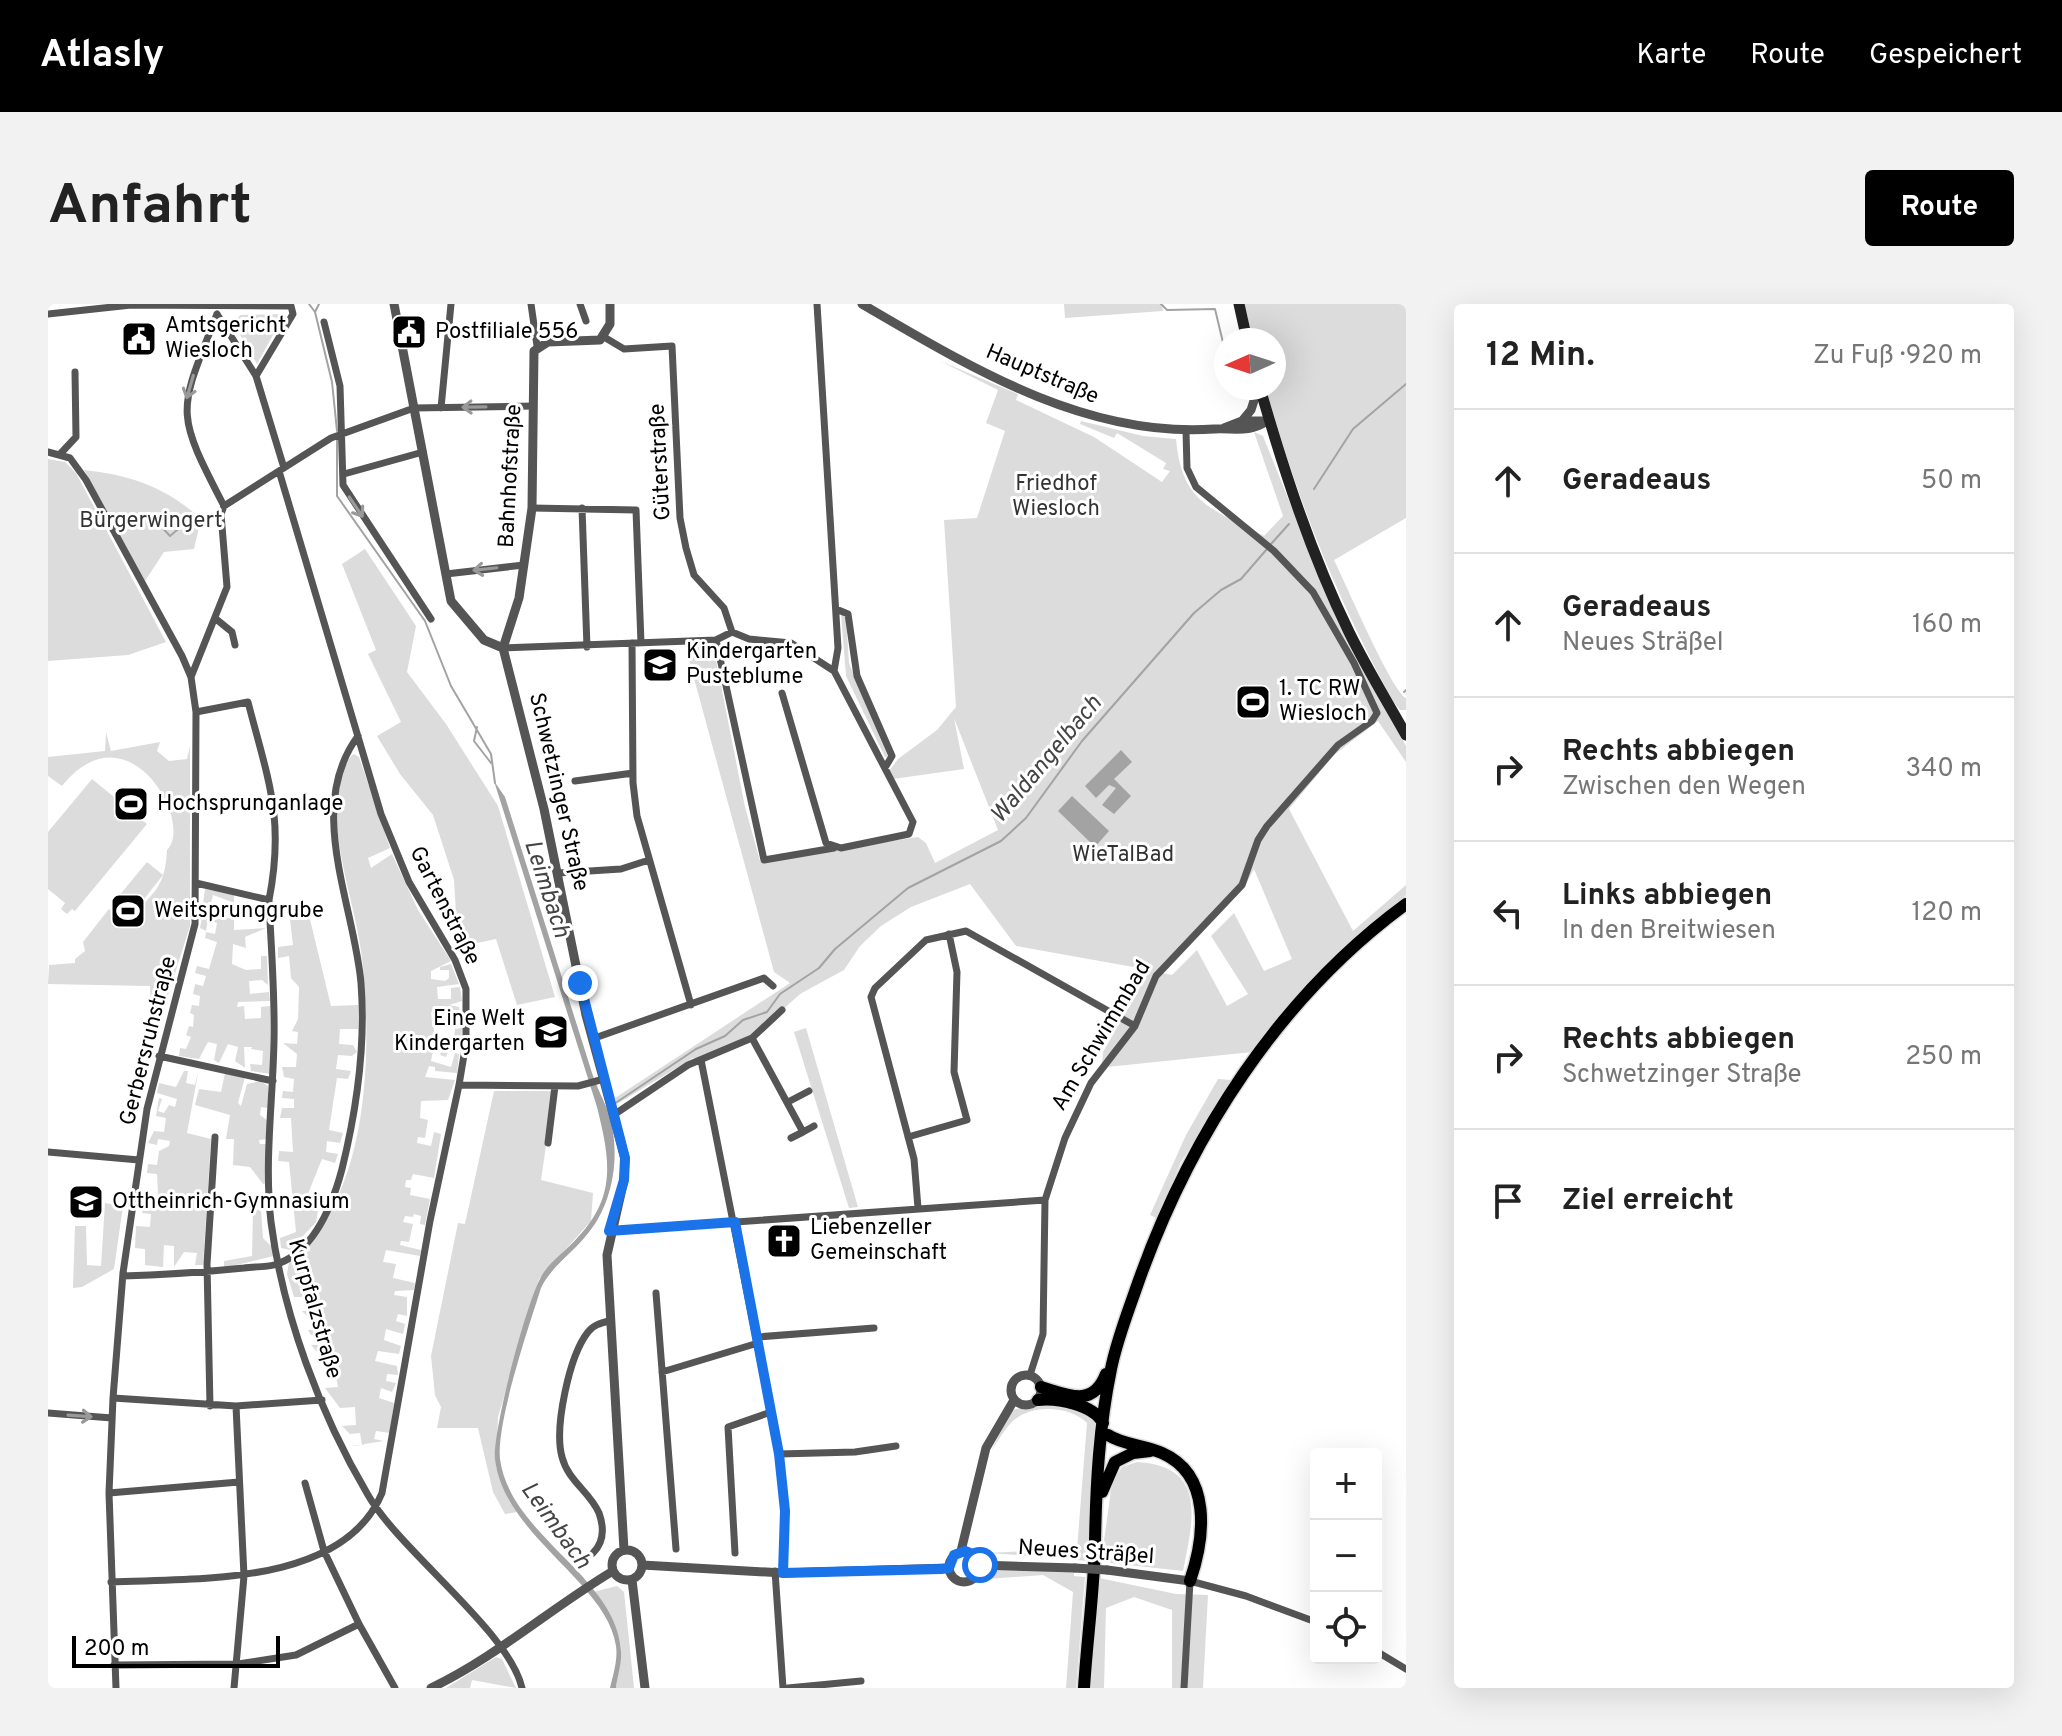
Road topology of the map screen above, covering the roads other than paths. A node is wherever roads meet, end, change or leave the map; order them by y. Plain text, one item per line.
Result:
1 (451, 304) edge
2 (531, 304) edge
3 (580, 304) edge
4 (610, 304) edge
5 (817, 304) edge
6 (862, 304) edge
7 (1239, 304) edge
8 (131, 305) edge
9 (397, 305) edge
10 (215, 308) edge
11 (48, 314) edge
12 (586, 321) dead end
13 (324, 322) dead end
14 (1244, 328) edge
15 (604, 337) junction
16 (537, 346) junction
17 (75, 372) dead end
18 (256, 376) junction
19 (1255, 400) edge
20 (1262, 400) edge
21 (533, 406) junction
22 (414, 408) junction
23 (441, 408) junction
24 (1242, 421) junction
25 (1267, 421) junction
26 (1221, 429) junction
27 (1186, 431) junction
28 (342, 433) junction
29 (48, 452) edge
30 (423, 452) junction
31 (61, 453) junction
32 (281, 470) junction
33 (344, 474) junction
34 (224, 506) junction
35 (532, 508) junction
36 (582, 508) junction
37 (524, 565) junction
38 (446, 574) junction
39 (836, 609) junction
40 (216, 619) junction
41 (431, 619) dead end
42 (732, 632) junction
43 (716, 640) junction
44 (632, 643) junction
45 (641, 643) junction
46 (235, 645) dead end
47 (587, 647) junction
48 (503, 648) junction
49 (834, 671) junction
50 (191, 677) junction
51 (782, 693) dead end
52 (196, 712) junction
53 (1403, 720) edge
54 (1406, 735) edge
55 (358, 736) junction
56 (886, 766) junction
57 (633, 773) junction
58 (575, 781) dead end
59 (834, 848) junction
60 (649, 860) junction
61 (558, 873) junction
62 (196, 883) junction
63 (270, 896) junction
64 (1406, 904) edge
65 (949, 934) junction
66 (773, 986) dead end
67 (691, 1005) junction
68 (782, 1010) dead end
69 (1135, 1026) junction
70 (752, 1038) junction
71 (592, 1039) junction
72 (159, 1056) junction
73 (701, 1060) junction
74 (600, 1080) junction
75 (273, 1081) junction
76 (459, 1085) junction
77 (555, 1086) junction
78 (809, 1091) dead end
79 (788, 1102) junction
80 (613, 1108) junction
81 (814, 1126) dead end
82 (803, 1132) junction
83 (215, 1137) dead end
84 (908, 1137) junction
85 (791, 1138) dead end
86 (548, 1143) dead end
87 (48, 1152) edge
88 (139, 1160) junction
89 (1045, 1200) junction
90 (918, 1208) junction
91 (735, 1222) junction
92 (609, 1231) junction
93 (280, 1264) junction
94 (207, 1272) junction
95 (123, 1276) junction
96 (656, 1293) dead end
97 (1132, 1300) junction
98 (609, 1321) junction
99 (874, 1328) dead end
100 (758, 1340) junction
101 (1111, 1369) junction
102 (662, 1372) junction
103 (1030, 1375) junction
104 (1041, 1387) junction
105 (113, 1398) junction
106 (322, 1400) junction
107 (1014, 1400) junction
108 (1038, 1400) junction
109 (210, 1406) junction
110 (236, 1406) junction
111 (771, 1412) junction
112 (48, 1413) edge
113 (112, 1418) junction
114 (1106, 1429) junction
115 (896, 1446) dead end
116 (1157, 1451) junction
117 (779, 1454) junction
118 (239, 1482) junction
119 (305, 1483) dead end
120 (1102, 1492) junction
121 (109, 1493) junction
122 (376, 1508) junction
123 (969, 1525) junction
124 (1095, 1544) junction
125 (676, 1549) dead end
126 (624, 1550) junction
127 (324, 1551) junction
128 (961, 1551) junction
129 (593, 1553) dead end
130 (735, 1553) dead end
131 (972, 1553) junction
132 (642, 1565) junction
133 (980, 1565) junction
134 (949, 1568) junction
135 (613, 1571) junction
136 (779, 1572) junction
137 (244, 1576) junction
138 (632, 1580) junction
139 (1190, 1581) junction
140 (111, 1582) junction
141 (1310, 1620) edge
142 (359, 1624) junction
143 (500, 1648) junction
144 (1382, 1655) edge
145 (238, 1664) junction
146 (114, 1665) junction
147 (1406, 1669) edge
148 (861, 1681) dead end
149 (116, 1688) edge
150 (234, 1688) edge
151 (395, 1688) edge
152 (431, 1688) edge
153 (522, 1688) edge
154 (645, 1688) edge
155 (785, 1688) edge
156 (1084, 1688) edge
157 (1184, 1688) edge

1 - 23 street
2 - 16 street, Bahnhofstraße
3 - 12 street
4 - 15 street
5 - 39 street
6 - 27 street, Hauptstraße
7 - 14 main road
8 - 10 street
8 - 11 street
9 - 22 street
10 - 18 street, Gartenstraße
10 - 18 street
10 -> 34 street
13 - 28 street
15 - 16 street, Güterstraße
15 - 42 street, Güterstraße
16 - 21 street, Bahnhofstraße
17 - 31 street
18 - 32 street, Gartenstraße
19 - 24 street
20 - 25 main road
21 -> 23 street
21 - 35 street, Bahnhofstraße
22 - 23 street
22 - 28 street
22 - 30 street
24 - 25 street, Hauptstraße
24 - 26 street, Hauptstraße
25 - 26 street, Hauptstraße
25 - 53 main road
26 - 27 street, Hauptstraße
27 - 69 street, Am Schwimmbad
28 - 32 street
28 - 33 street
29 - 31 street
30 - 33 street
30 - 38 street
31 - 50 street, Gerbersruhstraße
32 - 34 street
32 - 55 street, Gartenstraße
33 -> 41 street
34 - 40 street
35 - 36 street
35 - 37 street, Bahnhofstraße
36 - 45 street
36 - 47 street
37 -> 38 street
37 - 48 street, Bahnhofstraße
38 - 48 street
39 - 49 street
39 - 56 street
40 - 46 street
40 - 50 street
42 - 43 street
42 - 49 street
43 - 45 street
43 - 59 street
44 - 45 street
44 - 47 street
44 - 57 street
47 - 48 street
48 - 61 street, Schwetzinger Straße
49 - 56 street
50 - 52 street, Gerbersruhstraße
51 - 59 street
52 - 62 street, Gerbersruhstraße
52 - 63 street, Kurpfalzstraße
53 - 54 main road
55 - 76 street, Gartenstraße
55 - 93 street
56 - 59 street
57 - 58 street
57 - 60 street
60 - 61 street
60 - 67 street
61 - 71 street, Schwetzinger Straße
62 - 63 street
62 - 72 street, Gerbersruhstraße
63 - 75 street, Kurpfalzstraße
64 - 97 main road
65 - 69 street
65 - 84 street
65 - 84 street
66 - 67 street
67 - 71 street
68 - 70 street
69 - 89 street, Am Schwimmbad
70 - 73 street
70 - 79 street
71 - 74 street, Schwetzinger Straße
72 - 75 street
72 - 88 street, Gerbersruhstraße
73 - 80 street
73 - 91 street
74 - 77 street
74 - 80 street, Schwetzinger Straße
75 - 93 street, Kurpfalzstraße
76 - 77 street
76 - 122 street, Gartenstraße
77 - 86 street
78 - 79 street
79 - 82 street
80 - 92 street, Schwetzinger Straße
81 - 82 street
82 - 85 street
83 - 94 street
84 - 90 street
87 - 88 street
88 - 95 street, Gerbersruhstraße
89 - 90 street
89 - 103 street, Am Schwimmbad
90 - 91 street
91 - 92 street
91 - 100 street
92 - 98 street, Schwetzinger Straße
93 - 94 street
93 - 106 street, Kurpfalzstraße
94 - 95 street
94 - 109 street
95 - 105 street, Gerbersruhstraße
96 - 102 street
97 - 101 main road
97 - 114 main road
98 - 126 street, Schwetzinger Straße
98 - 129 street
99 - 100 street
100 - 102 street
100 - 111 street
101 - 104 main road
101 - 114 main road
102 - 125 street
103 - 104 street
103 - 107 street
104 - 108 street
105 - 109 street
105 - 113 street, Gerbersruhstraße
106 - 110 street
106 - 122 street, Kurpfalzstraße
107 - 108 street
107 - 123 street
108 - 114 main road
109 - 110 street
110 - 118 street
111 - 117 street
111 - 130 street
112 -> 113 street
113 - 121 street, Gerbersruhstraße
114 - 116 main road
114 - 120 main road
114 - 124 main road
115 - 117 street
116 - 120 main road
116 - 139 main road
117 - 136 street
118 - 121 street
118 - 137 street
119 - 127 street
120 - 124 main road
121 - 140 street, Gerbersruhstraße
122 - 127 street
122 - 143 street, Kurpfalzstraße
123 - 128 street
123 - 131 street
124 - 156 main road
126 - 132 street
126 - 135 street
127 - 137 street
127 - 142 street
128 - 131 street
128 - 134 street
131 - 133 street
132 - 136 street
132 - 138 street
133 - 134 street
133 - 139 street, Neues Sträßel, bridge
134 - 136 street
135 - 138 street
135 - 143 street
136 - 155 street
137 - 140 street
137 - 145 street
138 - 154 street
139 - 141 street
139 - 157 street
140 - 146 street, Gerbersruhstraße
142 - 145 street
142 - 151 street
143 - 152 street
143 - 153 street, Kurpfalzstraße
144 - 147 street
145 - 146 street
145 - 150 street
146 - 149 street, Gerbersruhstraße
148 - 155 street

